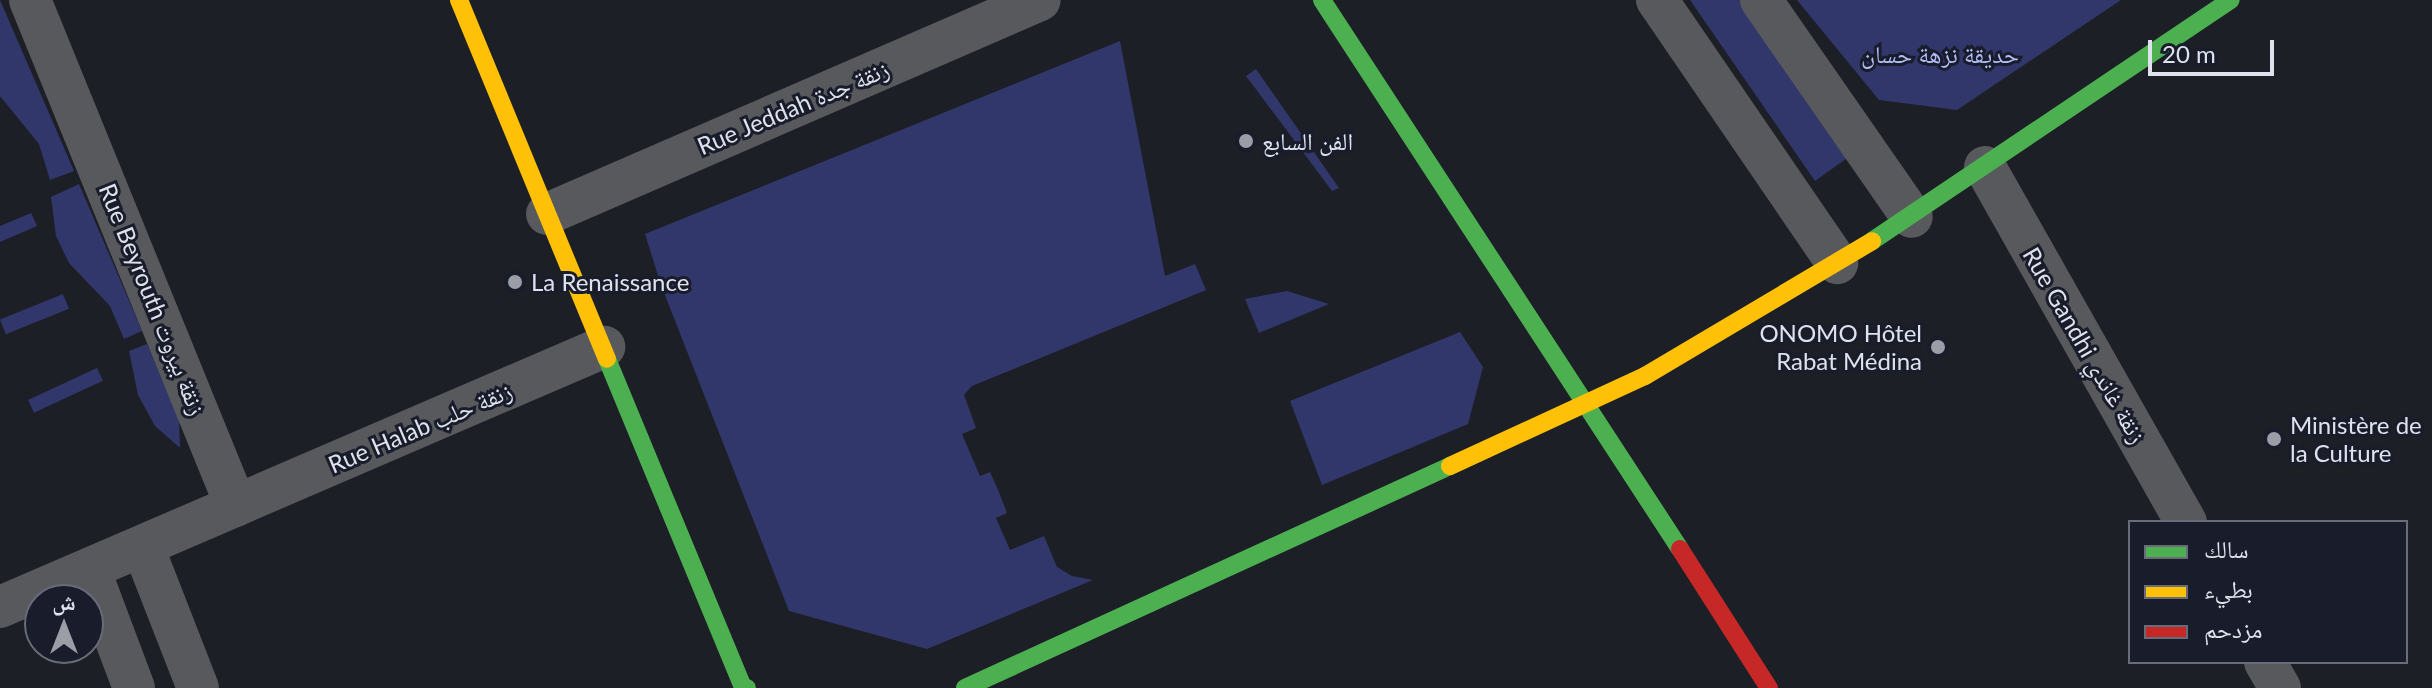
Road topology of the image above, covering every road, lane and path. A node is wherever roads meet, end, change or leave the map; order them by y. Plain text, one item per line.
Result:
1 (30, 0) edge
2 (459, 0) edge
3 (1040, 0) edge
4 (1322, 0) edge
5 (1657, 0) edge
6 (1761, 0) edge
7 (2231, 0) edge
8 (1985, 167) junction
9 (547, 214) junction
10 (1912, 217) junction
11 (1837, 263) junction
12 (604, 347) junction
13 (1587, 402) junction
14 (236, 506) junction
15 (2185, 520) edge
16 (143, 547) junction
17 (90, 571) junction
18 (0, 607) edge
19 (2266, 664) edge
20 (134, 688) edge
21 (198, 688) edge
22 (744, 688) edge
23 (965, 688) edge
24 (1769, 688) edge
25 (2280, 688) edge

1 - 14 street, Rue Beyrouth زنقة بيروت
2 - 9 main road
3 - 9 street, Rue Jeddah زنقة جدة
4 - 13 main road
5 - 11 street
6 - 10 street
7 - 8 main road
8 - 10 main road
8 - 15 street, Rue Gandhi زنقة غاندي
9 - 12 main road
10 - 11 main road
11 - 13 main road
12 - 14 street, Rue Halab زنقة حلب
12 - 22 main road
13 - 23 main road
13 - 24 main road
14 - 16 street
16 - 17 street
16 - 21 street
17 - 18 street
17 - 20 street
19 - 25 street

